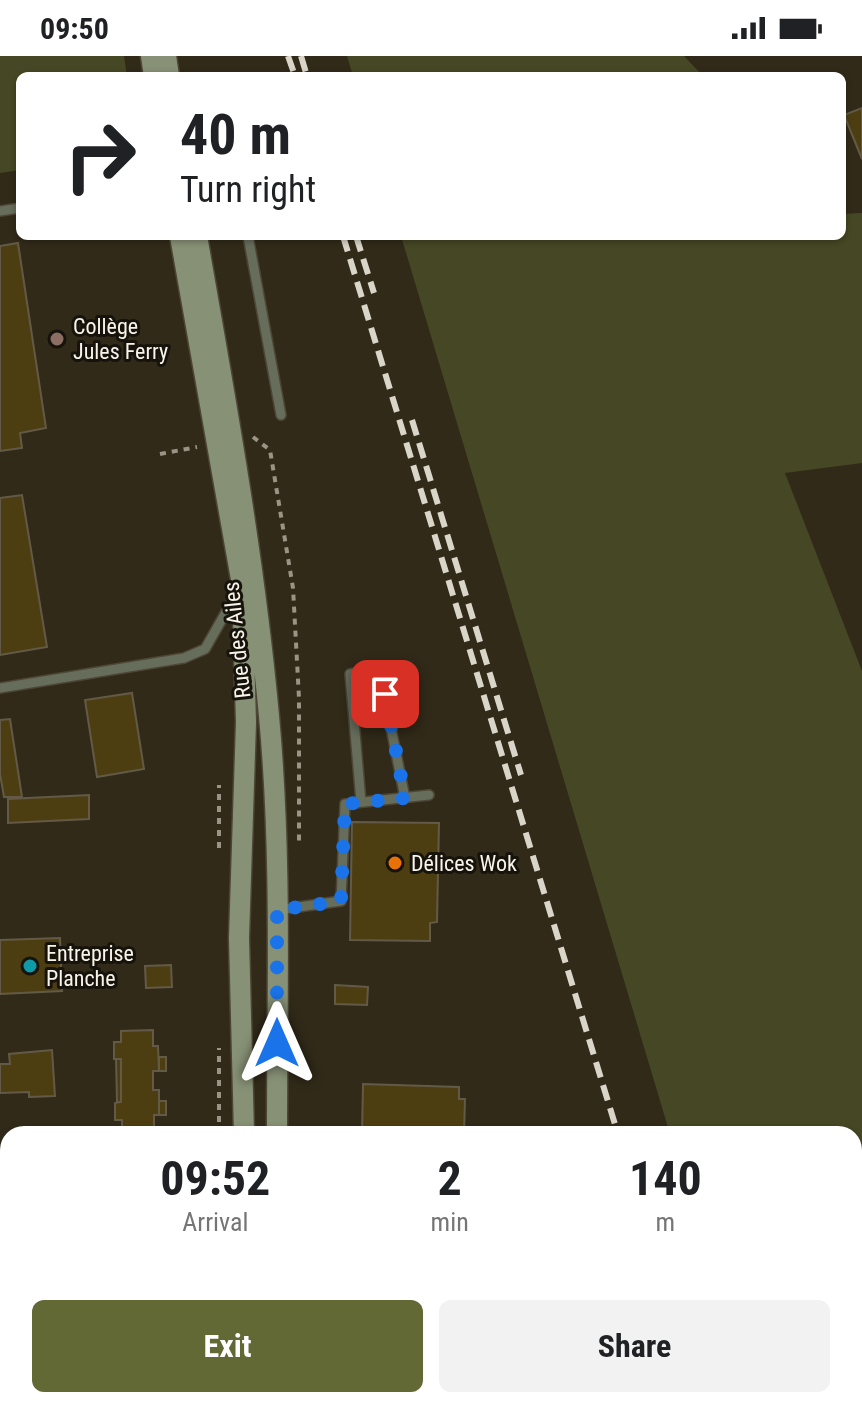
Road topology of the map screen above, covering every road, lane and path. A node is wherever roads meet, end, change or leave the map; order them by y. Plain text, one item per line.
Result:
1 (181, 240) edge
2 (198, 240) edge
3 (249, 240) edge
4 (281, 415) dead end
5 (242, 585) junction
6 (0, 688) edge
7 (429, 795) dead end
8 (405, 798) junction
9 (361, 802) junction
10 (277, 910) junction
11 (244, 1126) edge
12 (277, 1126) edge

1 - 5 main road, Rue des Ailes
2 - 10 main road, Rue des Ailes
3 - 4 lane
5 - 6 lane
5 - 11 main road, Rue des Ailes
7 - 8 lane
8 - 9 lane
8 - 9 lane
9 - 10 lane
10 - 12 main road, Rue des Ailes

